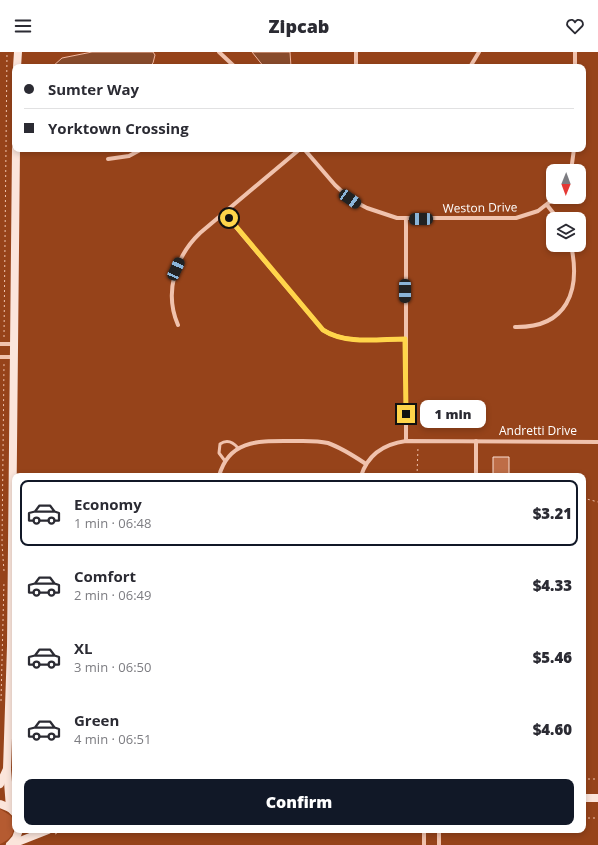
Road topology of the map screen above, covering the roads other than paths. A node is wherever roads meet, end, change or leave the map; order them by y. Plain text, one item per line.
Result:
1 (18, 52) edge
2 (219, 52) edge
3 (356, 52) edge
4 (479, 52) edge
5 (575, 52) edge
6 (17, 64) edge
7 (232, 64) edge
8 (356, 64) edge
9 (472, 64) edge
10 (575, 64) edge
11 (16, 152) edge
12 (136, 152) edge
13 (296, 152) edge
14 (307, 152) edge
15 (574, 152) edge
16 (108, 159) dead end
17 (572, 164) edge
18 (547, 205) joint
19 (552, 212) edge
20 (224, 213) junction
21 (406, 219) junction
22 (571, 252) edge
23 (178, 325) dead end
24 (515, 327) dead end
25 (405, 339) junction
26 (2, 344) edge
27 (14, 344) junction
28 (2, 357) edge
29 (14, 357) junction
30 (406, 441) junction
31 (476, 441) junction
32 (598, 442) edge
33 (238, 448) junction
34 (225, 461) junction
35 (366, 464) junction
36 (13, 473) edge
37 (220, 473) edge
38 (362, 473) edge
39 (476, 473) edge
40 (12, 555) edge
41 (7, 769) junction
42 (0, 784) edge
43 (586, 798) edge
44 (598, 798) edge
45 (12, 803) edge
46 (0, 804) edge
47 (12, 810) edge
48 (18, 833) edge
49 (40, 833) edge
50 (424, 833) edge
51 (439, 833) edge
52 (9, 845) edge
53 (424, 845) edge
54 (438, 845) edge

1 - 6 street
2 - 7 street
3 - 8 street
4 - 9 street
5 - 10 street
11 - 27 street
12 - 16 street
13 - 20 street
14 - 21 street, Weston Drive
15 - 17 street
18 - 19 street
18 - 21 street, Weston Drive
20 - 23 street
20 - 25 street
21 - 25 street
22 - 24 street
25 - 30 street
26 - 27 street
27 - 29 street
28 - 29 street
29 - 36 street
30 - 31 street, Andretti Drive
30 - 35 street, Andretti Drive
31 - 32 street, Andretti Drive
31 - 39 street
33 - 34 street
33 - 34 lane
33 - 35 street
34 - 37 street
35 - 38 street
40 - 41 street
41 - 42 street
41 - 45 street
43 - 44 street
46 - 47 street
48 - 52 street
49 - 52 street
50 - 53 street
51 - 54 street

